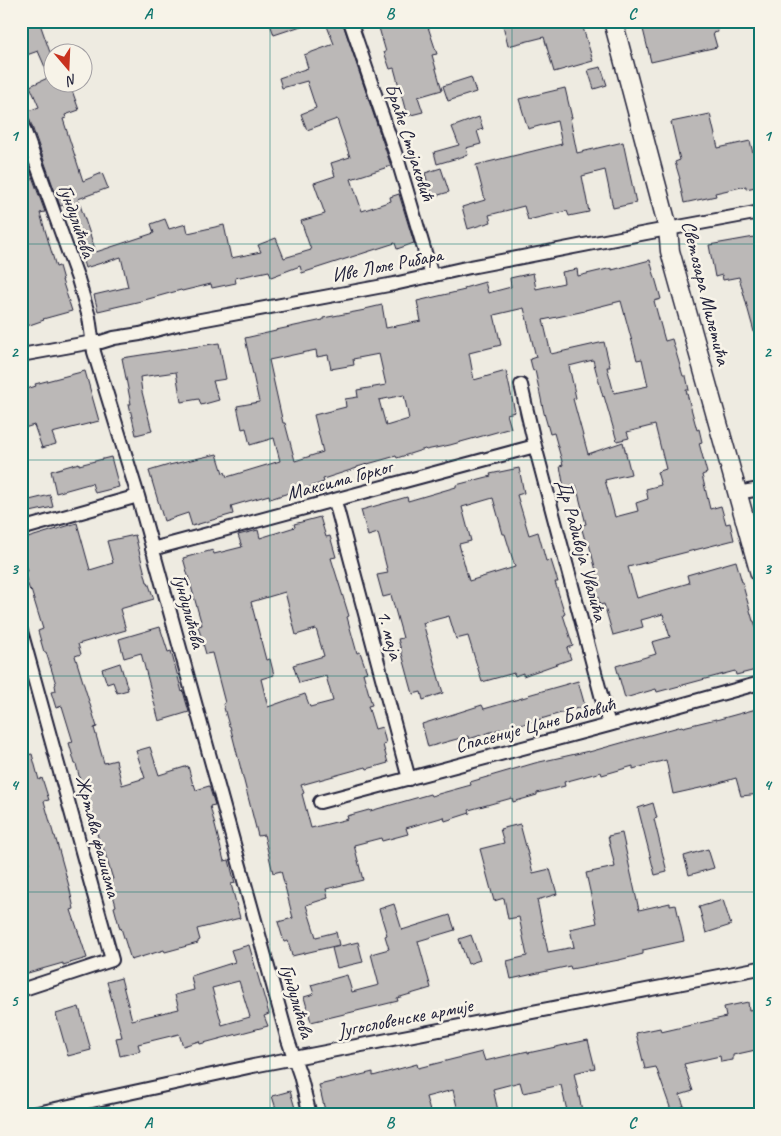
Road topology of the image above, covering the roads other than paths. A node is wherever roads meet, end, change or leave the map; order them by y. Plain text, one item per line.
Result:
1 (350, 21) edge
2 (613, 21) edge
3 (21, 121) edge
4 (760, 212) edge
5 (668, 228) junction
6 (432, 276) junction
7 (93, 342) junction
8 (21, 355) edge
9 (520, 385) dead end
10 (535, 446) junction
11 (760, 489) edge
12 (737, 493) junction
13 (138, 496) junction
14 (335, 501) junction
15 (21, 529) edge
16 (152, 549) junction
17 (760, 574) edge
18 (21, 630) edge
19 (760, 683) edge
20 (609, 725) junction
21 (409, 779) junction
22 (320, 802) dead end
23 (760, 968) edge
24 (21, 990) edge
25 (294, 1059) junction
26 (28, 1115) edge
27 (310, 1115) edge

1 - 6 street, Браће Стојаковић
2 - 5 main road, Светозара Милетића
3 - 7 street, Гундулићева
4 - 5 street, Иве Лоле Рибара
5 - 6 street, Иве Лоле Рибара
5 - 12 main road, Светозара Милетића
6 - 7 street, Иве Лоле Рибара
7 - 8 street, Иве Лоле Рибара
7 - 13 street, Гундулићева
9 - 10 street, Др Радивоја Увалића
10 - 14 street, Максима Горког
10 - 20 street, Др Радивоја Увалића
11 - 12 street
12 - 17 main road, Светозара Милетића
13 - 15 street
13 - 16 street, Гундулићева
14 - 16 street, Максима Горког
14 - 21 street, 1. маја
16 - 25 street, Гундулићева
18 - 24 street, Жртава фашизма
19 - 20 street, Спасеније Цане Бабовић
20 - 21 street, Спасеније Цане Бабовић
21 - 22 street, Спасеније Цане Бабовић
23 - 25 street, Југословенске армије
25 - 26 street, Југословенске армије
25 - 27 street, Гундулићева

